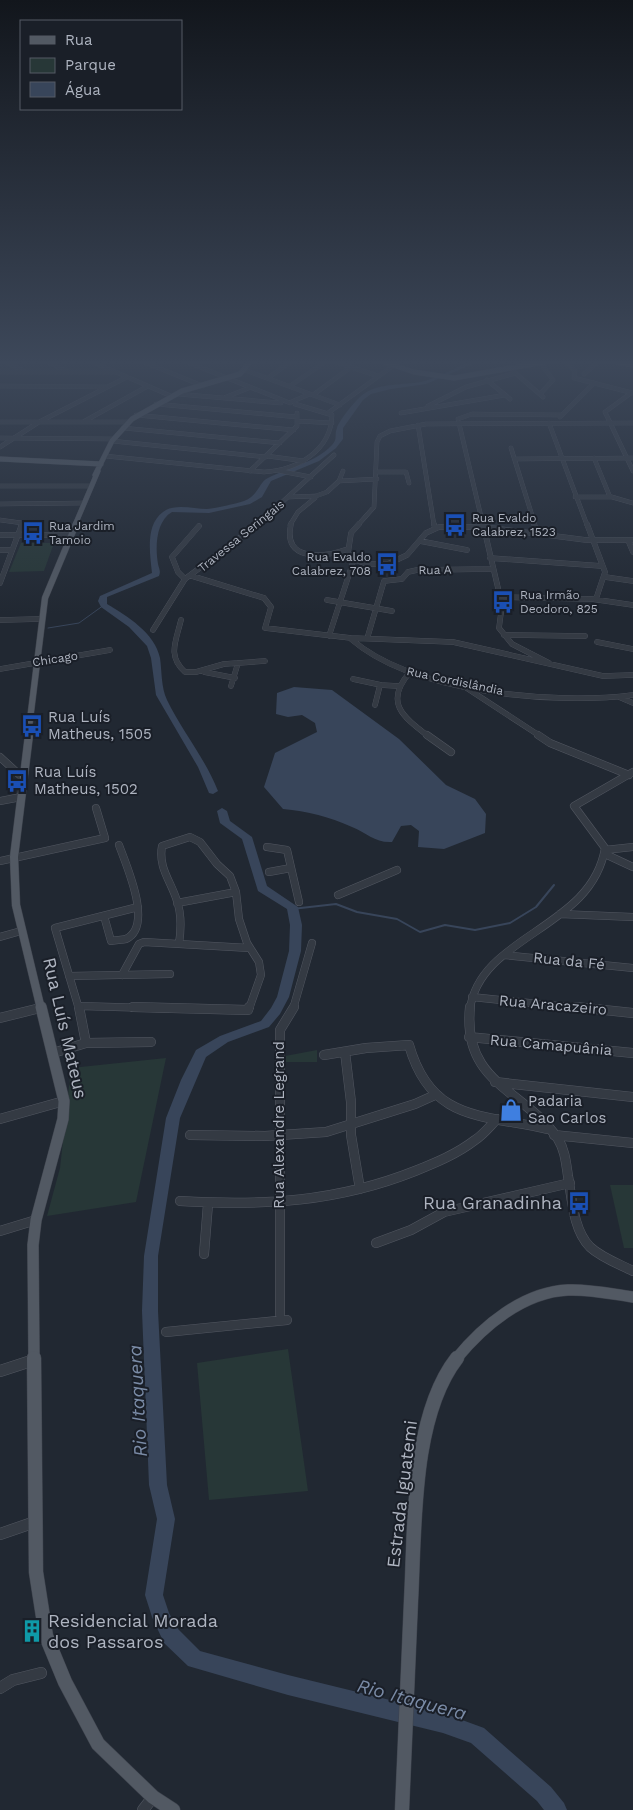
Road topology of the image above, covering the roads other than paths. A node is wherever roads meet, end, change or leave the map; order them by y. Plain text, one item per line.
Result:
1 (110, 444) edge
2 (155, 444) edge
3 (278, 444) edge
4 (320, 444) edge
5 (377, 444) edge
6 (421, 444) edge
7 (464, 444) edge
8 (557, 444) edge
9 (620, 444) edge
10 (511, 448) dead end
11 (334, 455) dead end
12 (105, 456) junction
13 (266, 456) junction
14 (515, 458) junction
15 (561, 458) junction
16 (594, 458) junction
17 (627, 458) junction
18 (633, 458) edge
19 (0, 460) edge
20 (304, 461) junction
21 (100, 468) junction
22 (250, 471) junction
23 (342, 471) dead end
24 (633, 471) edge
25 (282, 472) junction
26 (376, 472) junction
27 (311, 477) junction
28 (377, 480) junction
29 (339, 482) junction
30 (409, 483) dead end
31 (0, 486) edge
32 (92, 486) junction
33 (576, 497) junction
34 (610, 497) junction
35 (289, 498) junction
36 (315, 498) junction
37 (84, 503) junction
38 (633, 503) edge
39 (0, 504) edge
40 (0, 520) edge
41 (199, 526) dead end
42 (484, 527) junction
43 (435, 528) junction
44 (537, 533) junction
45 (0, 535) edge
46 (18, 535) junction
47 (70, 535) junction
48 (592, 540) junction
49 (630, 540) edge
50 (420, 541) junction
51 (348, 549) junction
52 (0, 550) edge
53 (11, 550) junction
54 (467, 550) dead end
55 (633, 552) edge
56 (490, 558) junction
57 (354, 559) junction
58 (3, 566) edge
59 (602, 566) junction
60 (492, 569) junction
61 (192, 576) junction
62 (605, 577) junction
63 (185, 579) junction
64 (633, 581) edge
65 (0, 583) edge
66 (500, 598) junction
67 (596, 599) junction
68 (327, 600) dead end
69 (340, 603) junction
70 (633, 606) edge
71 (374, 609) junction
72 (392, 611) dead end
73 (41, 619) junction
74 (0, 620) edge
75 (181, 620) dead end
76 (153, 630) dead end
77 (329, 636) junction
78 (504, 636) junction
79 (585, 636) dead end
80 (351, 638) junction
81 (367, 639) junction
82 (597, 642) dead end
83 (633, 649) edge
84 (110, 650) dead end
85 (265, 661) dead end
86 (37, 662) junction
87 (238, 663) junction
88 (552, 665) junction
89 (0, 669) edge
90 (204, 672) dead end
91 (410, 672) junction
92 (633, 675) edge
93 (235, 678) junction
94 (353, 679) dead end
95 (459, 684) junction
96 (380, 685) junction
97 (231, 686) dead end
98 (398, 686) junction
99 (633, 695) edge
100 (619, 697) junction
101 (633, 703) edge
102 (375, 706) dead end
103 (451, 752) dead end
104 (0, 757) edge
105 (631, 773) edge
106 (23, 778) junction
107 (21, 797) junction
108 (0, 801) edge
109 (96, 808) dead end
110 (119, 845) dead end
111 (267, 847) dead end
112 (633, 847) edge
113 (605, 852) junction
114 (14, 858) junction
115 (0, 861) edge
116 (633, 867) edge
117 (291, 868) junction
118 (398, 870) dead end
119 (269, 872) dead end
120 (236, 892) junction
121 (338, 895) dead end
122 (299, 902) dead end
123 (177, 903) junction
124 (138, 907) junction
125 (560, 914) junction
126 (104, 916) junction
127 (633, 917) edge
128 (21, 931) junction
129 (0, 937) edge
130 (312, 943) dead end
131 (179, 944) junction
132 (250, 948) junction
133 (504, 955) junction
134 (633, 968) edge
135 (170, 974) dead end
136 (122, 975) junction
137 (69, 976) junction
138 (472, 997) junction
139 (79, 1006) junction
140 (40, 1008) junction
141 (633, 1013) edge
142 (0, 1018) edge
143 (469, 1037) junction
144 (152, 1042) dead end
145 (86, 1043) junction
146 (345, 1052) junction
147 (633, 1052) edge
148 (53, 1053) junction
149 (324, 1055) dead end
150 (495, 1082) junction
151 (435, 1095) junction
152 (633, 1097) edge
153 (64, 1101) junction
154 (0, 1119) edge
155 (497, 1119) junction
156 (350, 1125) junction
157 (551, 1132) junction
158 (190, 1135) dead end
159 (279, 1136) junction
160 (633, 1143) edge
161 (570, 1183) junction
162 (360, 1188) junction
163 (180, 1201) dead end
164 (278, 1202) junction
165 (208, 1204) junction
166 (36, 1220) junction
167 (0, 1231) edge
168 (376, 1243) dead end
169 (204, 1254) dead end
170 (633, 1271) edge
171 (633, 1297) edge
172 (166, 1332) dead end
173 (34, 1360) junction
174 (0, 1371) edge
175 (35, 1522) junction
176 (0, 1534) edge
177 (41, 1674) dead end
178 (0, 1688) edge
179 (406, 1699) joint
180 (405, 1719) joint
181 (148, 1804) edge
182 (173, 1810) edge
183 (402, 1810) edge

1 - 12 main road, Rua Luís Mateus
2 - 13 street
3 - 13 street
4 - 20 street
5 - 26 street
6 - 43 street
7 - 42 street
8 - 15 street
9 - 17 street
10 - 14 street
11 - 27 street, Travessa Seringais
12 - 21 main road, Rua Luís Mateus
12 - 22 street
13 - 20 street
13 - 22 street
14 - 15 street
14 - 44 street
15 - 16 street
15 - 33 street
16 - 17 street
16 - 34 street
17 - 18 street
17 - 24 street
19 - 21 main road
20 - 25 street
21 - 32 main road, Rua Luís Mateus
22 - 25 street
23 - 29 street
25 - 27 street
26 - 28 street
26 - 30 street
27 - 35 street, Travessa Seringais
28 - 29 street
28 - 51 street
29 - 36 street
31 - 32 street
32 - 37 main road, Rua Luís Mateus
33 - 34 street
33 - 48 street
34 - 38 street
35 - 36 street
35 - 61 street, Travessa Seringais
36 - 51 street
37 - 39 street
37 - 47 main road, Rua Luís Mateus
40 - 46 street
41 - 63 street
42 - 43 street
42 - 44 street
42 - 56 street
43 - 50 street
44 - 48 street
45 - 46 street
46 - 47 street
46 - 53 street
47 - 73 main road, Rua Luís Mateus
48 - 49 street
48 - 59 street
49 - 55 street
50 - 54 street
50 - 57 street
51 - 57 street
52 - 53 street
53 - 58 street
56 - 59 street
56 - 60 street
57 - 69 street
58 - 65 street
59 - 62 street
60 - 66 street
60 - 71 street, Rua A
61 - 63 street, Travessa Seringais
61 - 77 street
62 - 64 street
62 - 67 street
63 - 76 street, Travessa Seringais
66 - 67 street
66 - 78 street
67 - 70 street
68 - 69 street
69 - 71 street
69 - 77 street
71 - 72 street
71 - 81 street
73 - 74 street
73 - 86 main road, Rua Luís Mateus
75 - 87 street
77 - 80 street
78 - 79 street
78 - 88 street
80 - 81 street
80 - 91 street, Rua Cordislândia
81 - 88 street
82 - 83 street
84 - 86 street, Chicago
85 - 87 street
86 - 89 street, Chicago
86 - 106 main road, Rua Luís Mateus
87 - 93 street
88 - 92 street
90 - 93 street
91 - 95 street, Rua Cordislândia
91 - 98 street
93 - 97 street
94 - 96 street
95 - 100 street, Rua Cordislândia
95 - 105 street
96 - 98 street
96 - 102 street
98 - 103 street
99 - 100 street, Rua Cordislândia
100 - 101 street
104 - 106 street
105 - 113 street
106 - 107 main road, Rua Luís Mateus
107 - 108 street
107 - 114 main road, Rua Luís Mateus
109 - 114 street
110 - 124 street
111 - 117 street
112 - 113 street
113 - 116 street
113 - 125 street
114 - 115 street
114 - 128 main road, Rua Luís Mateus
117 - 119 street
117 - 122 street
118 - 121 street
120 - 123 street
120 - 123 street
120 - 132 street
123 - 131 street
124 - 126 street
124 - 126 street
125 - 127 street
125 - 133 street
126 - 137 street
128 - 129 street
128 - 140 main road, Rua Luís Mateus
130 - 159 street, Rua Alexandre Legrand
131 - 132 street
131 - 136 street
132 - 139 street
133 - 134 street, Rua da Fé
133 - 138 street
135 - 136 street
136 - 137 street
137 - 139 street
138 - 141 street, Rua Aracazeiro
138 - 143 street
139 - 145 street
140 - 142 street
140 - 148 main road, Rua Luís Mateus
143 - 147 street, Rua Camapuânia
143 - 150 street
144 - 145 street
145 - 148 street
146 - 149 street
146 - 151 street
146 - 156 street
148 - 153 main road, Rua Luís Mateus
150 - 152 street
150 - 157 street
151 - 155 street
151 - 156 street
153 - 154 street
153 - 166 main road, Rua Luís Mateus
155 - 157 street
155 - 162 street
156 - 159 street
156 - 162 street
157 - 160 street
157 - 161 street
158 - 159 street
159 - 164 street, Rua Alexandre Legrand
161 - 168 street
161 - 170 street
162 - 164 street
163 - 165 street
164 - 165 street
164 - 172 street, Rua Alexandre Legrand
165 - 169 street
166 - 167 street
166 - 173 main road, Rua Luís Mateus
171 - 179 main road, Estrada Iguatemi
173 - 174 street
173 - 175 main road, Rua Luís Mateus
175 - 176 street
175 - 181 main road, Rua Luís Mateus
177 - 178 street
179 - 180 main road, Estrada Iguatemi
180 - 183 main road, Estrada Iguatemi
181 - 182 main road, Rua Luís Mateus

